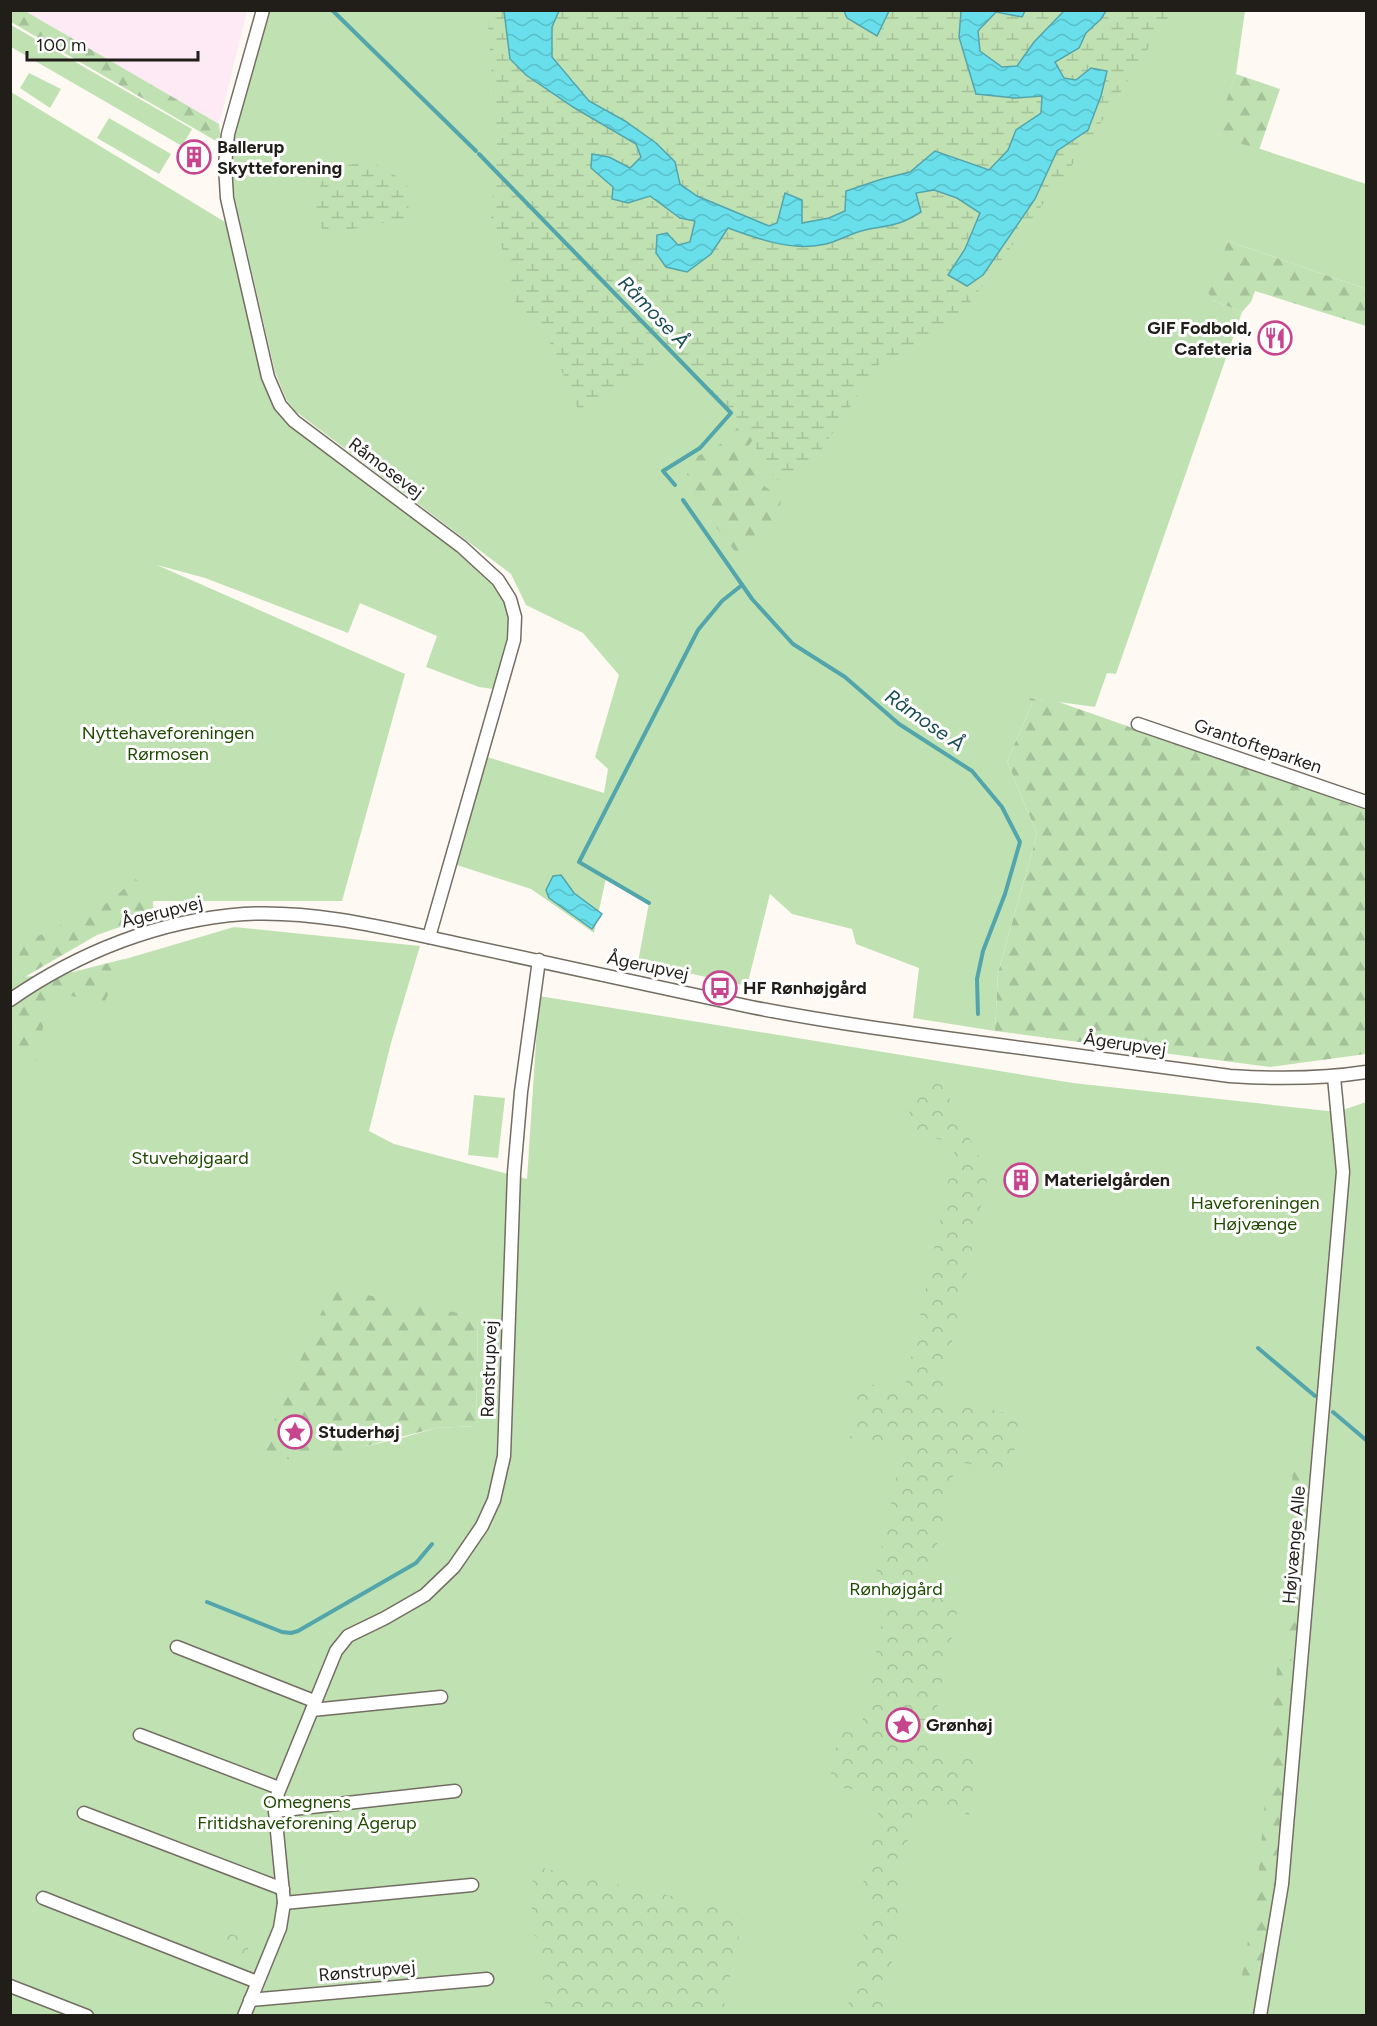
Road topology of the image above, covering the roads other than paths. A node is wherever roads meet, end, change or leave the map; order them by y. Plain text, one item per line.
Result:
1 (263, 10) edge
2 (1138, 724) dead end
3 (1366, 802) edge
4 (429, 937) junction
5 (539, 960) junction
6 (10, 1000) edge
7 (1366, 1072) edge
8 (1334, 1077) junction
9 (177, 1647) dead end
10 (441, 1697) dead end
11 (313, 1705) junction
12 (140, 1735) dead end
13 (279, 1788) junction
14 (455, 1791) dead end
15 (275, 1811) junction
16 (84, 1813) dead end
17 (472, 1885) dead end
18 (283, 1889) junction
19 (43, 1898) dead end
20 (284, 1903) junction
21 (487, 1979) dead end
22 (257, 1982) junction
23 (10, 1986) edge
24 (250, 2000) junction
25 (87, 2016) edge
26 (244, 2016) edge
27 (1260, 2016) edge

1 - 4 street, Råmosevej
2 - 3 street, Grantofteparken
4 - 5 street, Ågerupvej
4 - 6 street, Ågerupvej
5 - 8 street, Ågerupvej
5 - 11 street, Rønstrupvej
7 - 8 street, Ågerupvej
8 - 27 street, Højvænge Alle
9 - 11 street
10 - 11 street
11 - 13 street, Rønstrupvej
12 - 13 street
13 - 15 street, Rønstrupvej
14 - 15 street
15 - 18 street, Rønstrupvej
16 - 18 street
17 - 20 street
18 - 20 street, Rønstrupvej
19 - 22 street
20 - 22 street, Rønstrupvej
21 - 24 street, Rønstrupvej
22 - 24 street, Rønstrupvej
23 - 25 street
24 - 26 street, Rønstrupvej

